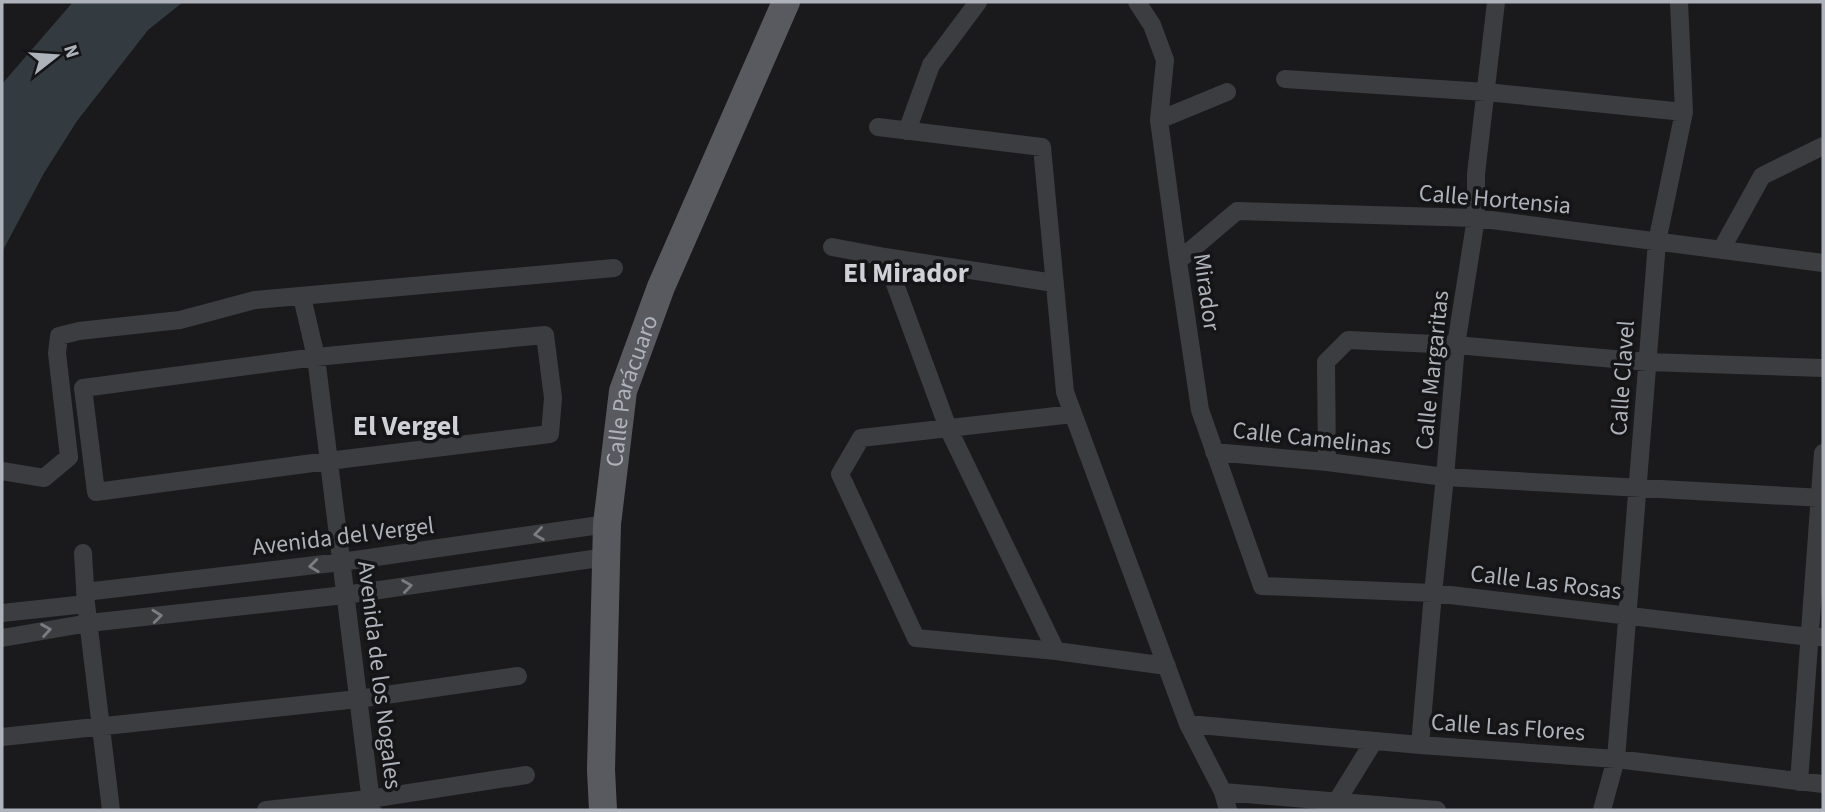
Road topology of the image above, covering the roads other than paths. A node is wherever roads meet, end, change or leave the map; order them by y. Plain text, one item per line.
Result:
1 (786, 2) edge
2 (978, 2) edge
3 (1137, 2) edge
4 (1496, 2) edge
5 (1679, 2) edge
6 (1285, 79) dead end
7 (1227, 92) dead end
8 (1486, 92) junction
9 (1684, 112) junction
10 (1159, 120) junction
11 (878, 127) dead end
12 (907, 131) junction
13 (1823, 146) edge
14 (1476, 218) junction
15 (1657, 242) junction
16 (832, 247) dead end
17 (1721, 250) junction
18 (885, 257) junction
19 (1178, 261) junction
20 (1823, 263) edge
21 (614, 268) dead end
22 (1054, 283) junction
23 (302, 296) junction
24 (1456, 345) junction
25 (316, 357) junction
26 (1648, 362) junction
27 (1823, 368) edge
28 (1073, 414) junction
29 (948, 428) junction
30 (1214, 452) junction
31 (1823, 453) edge
32 (328, 461) junction
33 (1327, 463) junction
34 (2, 471) edge
35 (1445, 477) junction
36 (1638, 487) junction
37 (1821, 498) edge
38 (607, 524) junction
39 (83, 553) dead end
40 (606, 557) junction
41 (341, 562) junction
42 (1262, 586) joint
43 (1433, 593) junction
44 (345, 595) junction
45 (85, 598) junction
46 (2, 613) edge
47 (1626, 616) junction
48 (89, 623) junction
49 (1817, 637) edge
50 (2, 638) edge
51 (1056, 651) junction
52 (1167, 666) junction
53 (517, 676) dead end
54 (358, 699) junction
55 (1188, 724) junction
56 (101, 725) junction
57 (2, 737) edge
58 (1374, 741) junction
59 (1420, 745) junction
60 (1616, 759) junction
61 (526, 775) dead end
62 (1799, 782) junction
63 (1823, 784) edge
64 (1223, 792) junction
65 (371, 804) edge
66 (1334, 806) edge
67 (111, 810) edge
68 (266, 810) edge
69 (603, 810) edge
70 (1228, 810) edge
71 (1437, 810) edge
72 (1602, 810) edge

1 - 38 main road, Calle Parácuaro
2 - 12 street
3 - 10 street, Mirador
4 - 8 street, Calle Margaritas
5 - 9 street, Calle Clavel
6 - 8 street
7 - 10 street
8 - 9 street
8 - 14 street, Calle Margaritas
9 - 15 street, Calle Clavel
10 - 19 street, Mirador
11 - 12 street
12 - 22 street
13 - 17 street
14 - 15 street, Calle Hortensia
14 - 19 street, Calle Hortensia
14 - 24 street, Calle Margaritas
15 - 17 street, Calle Hortensia
15 - 26 street, Calle Clavel
16 - 18 street
17 - 20 street, Calle Hortensia
18 - 22 street
18 - 29 street
19 - 30 street, Mirador
21 - 23 street
22 - 28 street
23 - 25 street, Avenida de los Nogales
23 - 34 street
24 - 26 street
24 - 33 street
24 - 35 street, Calle Margaritas
25 - 32 street, Avenida de los Nogales
25 - 32 street
25 - 32 street
26 - 27 street
26 - 36 street, Calle Clavel
28 - 29 street
28 - 52 street
29 - 51 street
29 - 51 street
30 - 33 street, Calle Camelinas
30 - 42 street, Mirador
31 - 37 street
32 - 41 street, Avenida de los Nogales
33 - 35 street, Calle Camelinas
35 - 36 street, Calle Camelinas
35 - 43 street, Calle Margaritas
36 - 37 street, Calle Camelinas
36 - 47 street, Calle Clavel
37 - 49 street
38 - 40 main road, Calle Parácuaro
38 -> 41 street, Avenida del Vergel
39 - 45 street
44 -> 40 street
40 - 69 main road, Calle Parácuaro
41 - 44 street, Avenida de los Nogales
41 -> 45 street, Avenida del Vergel
42 - 43 street, Calle Las Rosas
43 - 47 street, Calle Las Rosas
43 - 59 street, Calle Margaritas
48 -> 44 street
44 - 54 street, Avenida de los Nogales
45 - 46 street, Avenida del Vergel
45 - 48 street
47 - 49 street, Calle Las Rosas
47 - 60 street, Calle Clavel
50 -> 48 street
48 - 56 street
49 - 62 street
51 - 52 street
52 - 55 street
53 - 54 street
54 - 56 street
54 - 65 street, Avenida de los Nogales
55 - 58 street, Calle Las Flores
55 - 64 street
56 - 57 street
56 - 67 street
58 - 59 street, Calle Las Flores
58 - 66 street
59 - 60 street, Calle Las Flores
60 - 62 street, Calle Las Flores
60 - 72 street, Calle Clavel
61 - 65 street
62 - 63 street, Calle Las Flores
64 - 66 street
64 - 70 street
65 - 68 street
66 - 71 street

